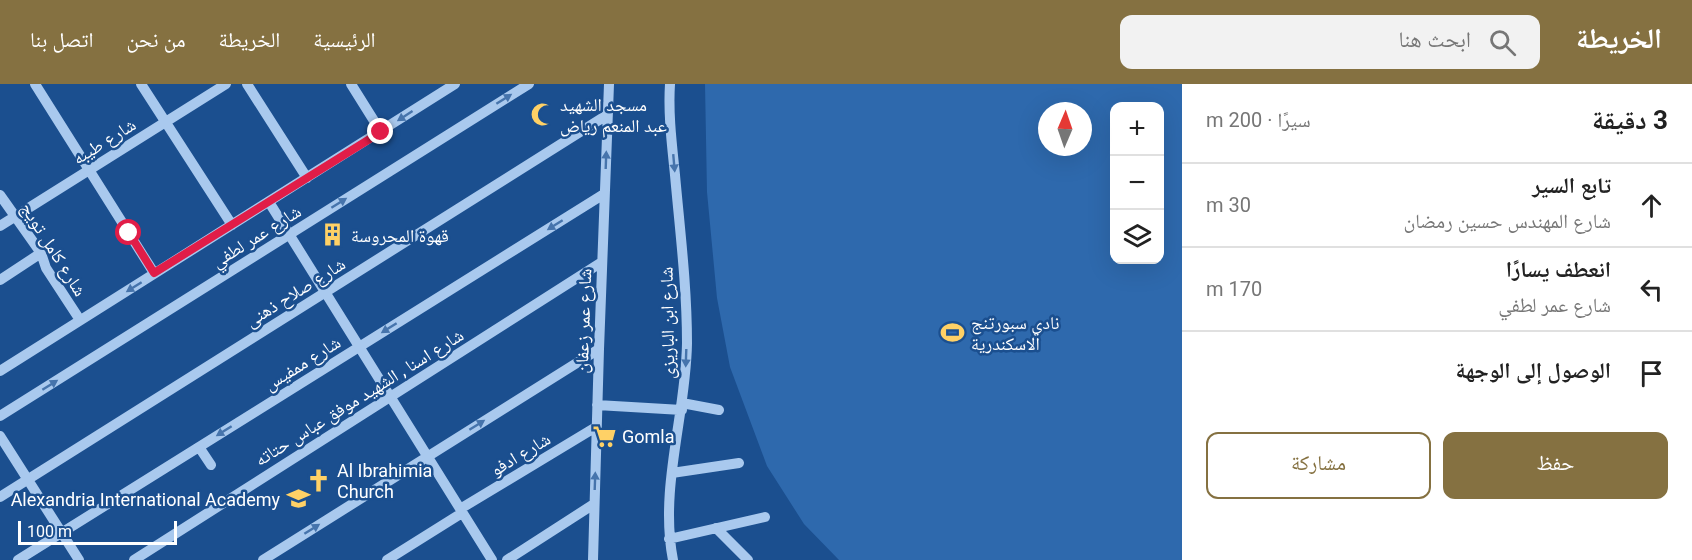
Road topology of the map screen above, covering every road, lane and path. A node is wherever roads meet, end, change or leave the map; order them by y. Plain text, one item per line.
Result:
1 (35, 84) edge
2 (141, 84) edge
3 (226, 84) edge
4 (247, 84) edge
5 (351, 84) edge
6 (454, 84) edge
7 (529, 84) edge
8 (609, 84) edge
9 (670, 84) edge
10 (608, 115) junction
11 (166, 122) junction
12 (381, 132) junction
13 (89, 170) junction
14 (307, 178) junction
15 (604, 194) junction
16 (0, 195) edge
17 (269, 201) junction
18 (14, 217) junction
19 (232, 225) junction
20 (0, 226) edge
21 (289, 235) junction
22 (41, 253) junction
23 (602, 262) junction
24 (154, 273) junction
25 (0, 280) edge
26 (325, 292) junction
27 (80, 320) junction
28 (359, 347) junction
29 (599, 349) junction
30 (1, 368) edge
31 (390, 397) junction
32 (597, 405) junction
33 (682, 407) junction
34 (719, 410) dead end
35 (0, 416) edge
36 (596, 427) junction
37 (0, 436) edge
38 (199, 447) junction
39 (427, 456) junction
40 (739, 463) dead end
41 (211, 465) dead end
42 (672, 473) junction
43 (28, 479) junction
44 (0, 497) edge
45 (594, 504) junction
46 (461, 511) junction
47 (765, 517) dead end
48 (717, 528) junction
49 (61, 533) junction
50 (669, 539) junction
51 (18, 560) edge
52 (79, 560) edge
53 (134, 560) edge
54 (262, 560) edge
55 (387, 560) edge
56 (492, 560) edge
57 (507, 560) edge
58 (593, 560) edge
59 (673, 560) edge
60 (748, 560) edge

1 - 13 street
2 - 11 street
3 - 11 street, شارع طيبه
4 - 14 street
5 - 12 street
6 -> 12 street, شارع عمر لطفي
21 -> 7 street, شارع عمر لطفي
8 - 10 street, شارع عمر زعفان
9 -> 33 street, شارع ابن الباريزى
15 -> 10 street, شارع عمر زعفان
10 - 26 street, شارع صلاح ذهنى
11 - 13 street, شارع طيبه
11 - 19 street
12 - 14 street, شارع عمر لطفي
13 - 18 street, شارع طيبه
13 - 24 street
14 - 17 street, شارع عمر لطفي
15 - 23 street, شارع عمر زعفان
15 -> 28 street, شارع ممفيس
16 - 18 street, شارع كامل تويج
17 - 19 street, شارع عمر لطفي
17 - 21 street
18 - 20 street, شارع طيبه
18 - 22 street, شارع كامل تويج
19 - 24 street, شارع عمر لطفي
21 - 26 street
35 -> 21 street, شارع عمر لطفي
22 - 25 street
22 - 27 street, شارع كامل تويج
23 - 29 street, شارع عمر زعفان
23 - 31 street, شارع اسنا , الشهيد موفق عباس حتاته
24 -> 27 street, شارع عمر لطفي
26 - 28 street
26 - 43 street, شارع صلاح ذهنى
27 - 30 street, شارع عمر لطفي
28 - 31 street
28 -> 38 street, شارع ممفيس
29 - 32 street, شارع عمر زعفان
39 -> 29 street
31 - 39 street
31 - 53 street, شارع اسنا , الشهيد موفق عباس حتاته
32 - 33 street
32 - 36 street, شارع عمر زعفان
33 - 34 street
33 - 42 street, شارع ابن الباريزى
45 -> 36 street, شارع عمر زعفان
36 - 46 street, شارع ادفو
37 - 43 street
38 - 41 street
38 - 49 street, شارع ممفيس
39 - 46 street
54 -> 39 street
40 - 42 street
42 - 50 street, شارع ابن الباريزى
43 - 44 street, شارع صلاح ذهنى
43 - 49 street
45 - 57 street
45 - 58 street, شارع عمر زعفان
46 - 55 street, شارع ادفو
46 - 56 street
47 - 48 street
48 - 50 street
48 - 60 street
49 - 51 street, شارع ممفيس
49 - 52 street
50 - 59 street, شارع ابن الباريزى

